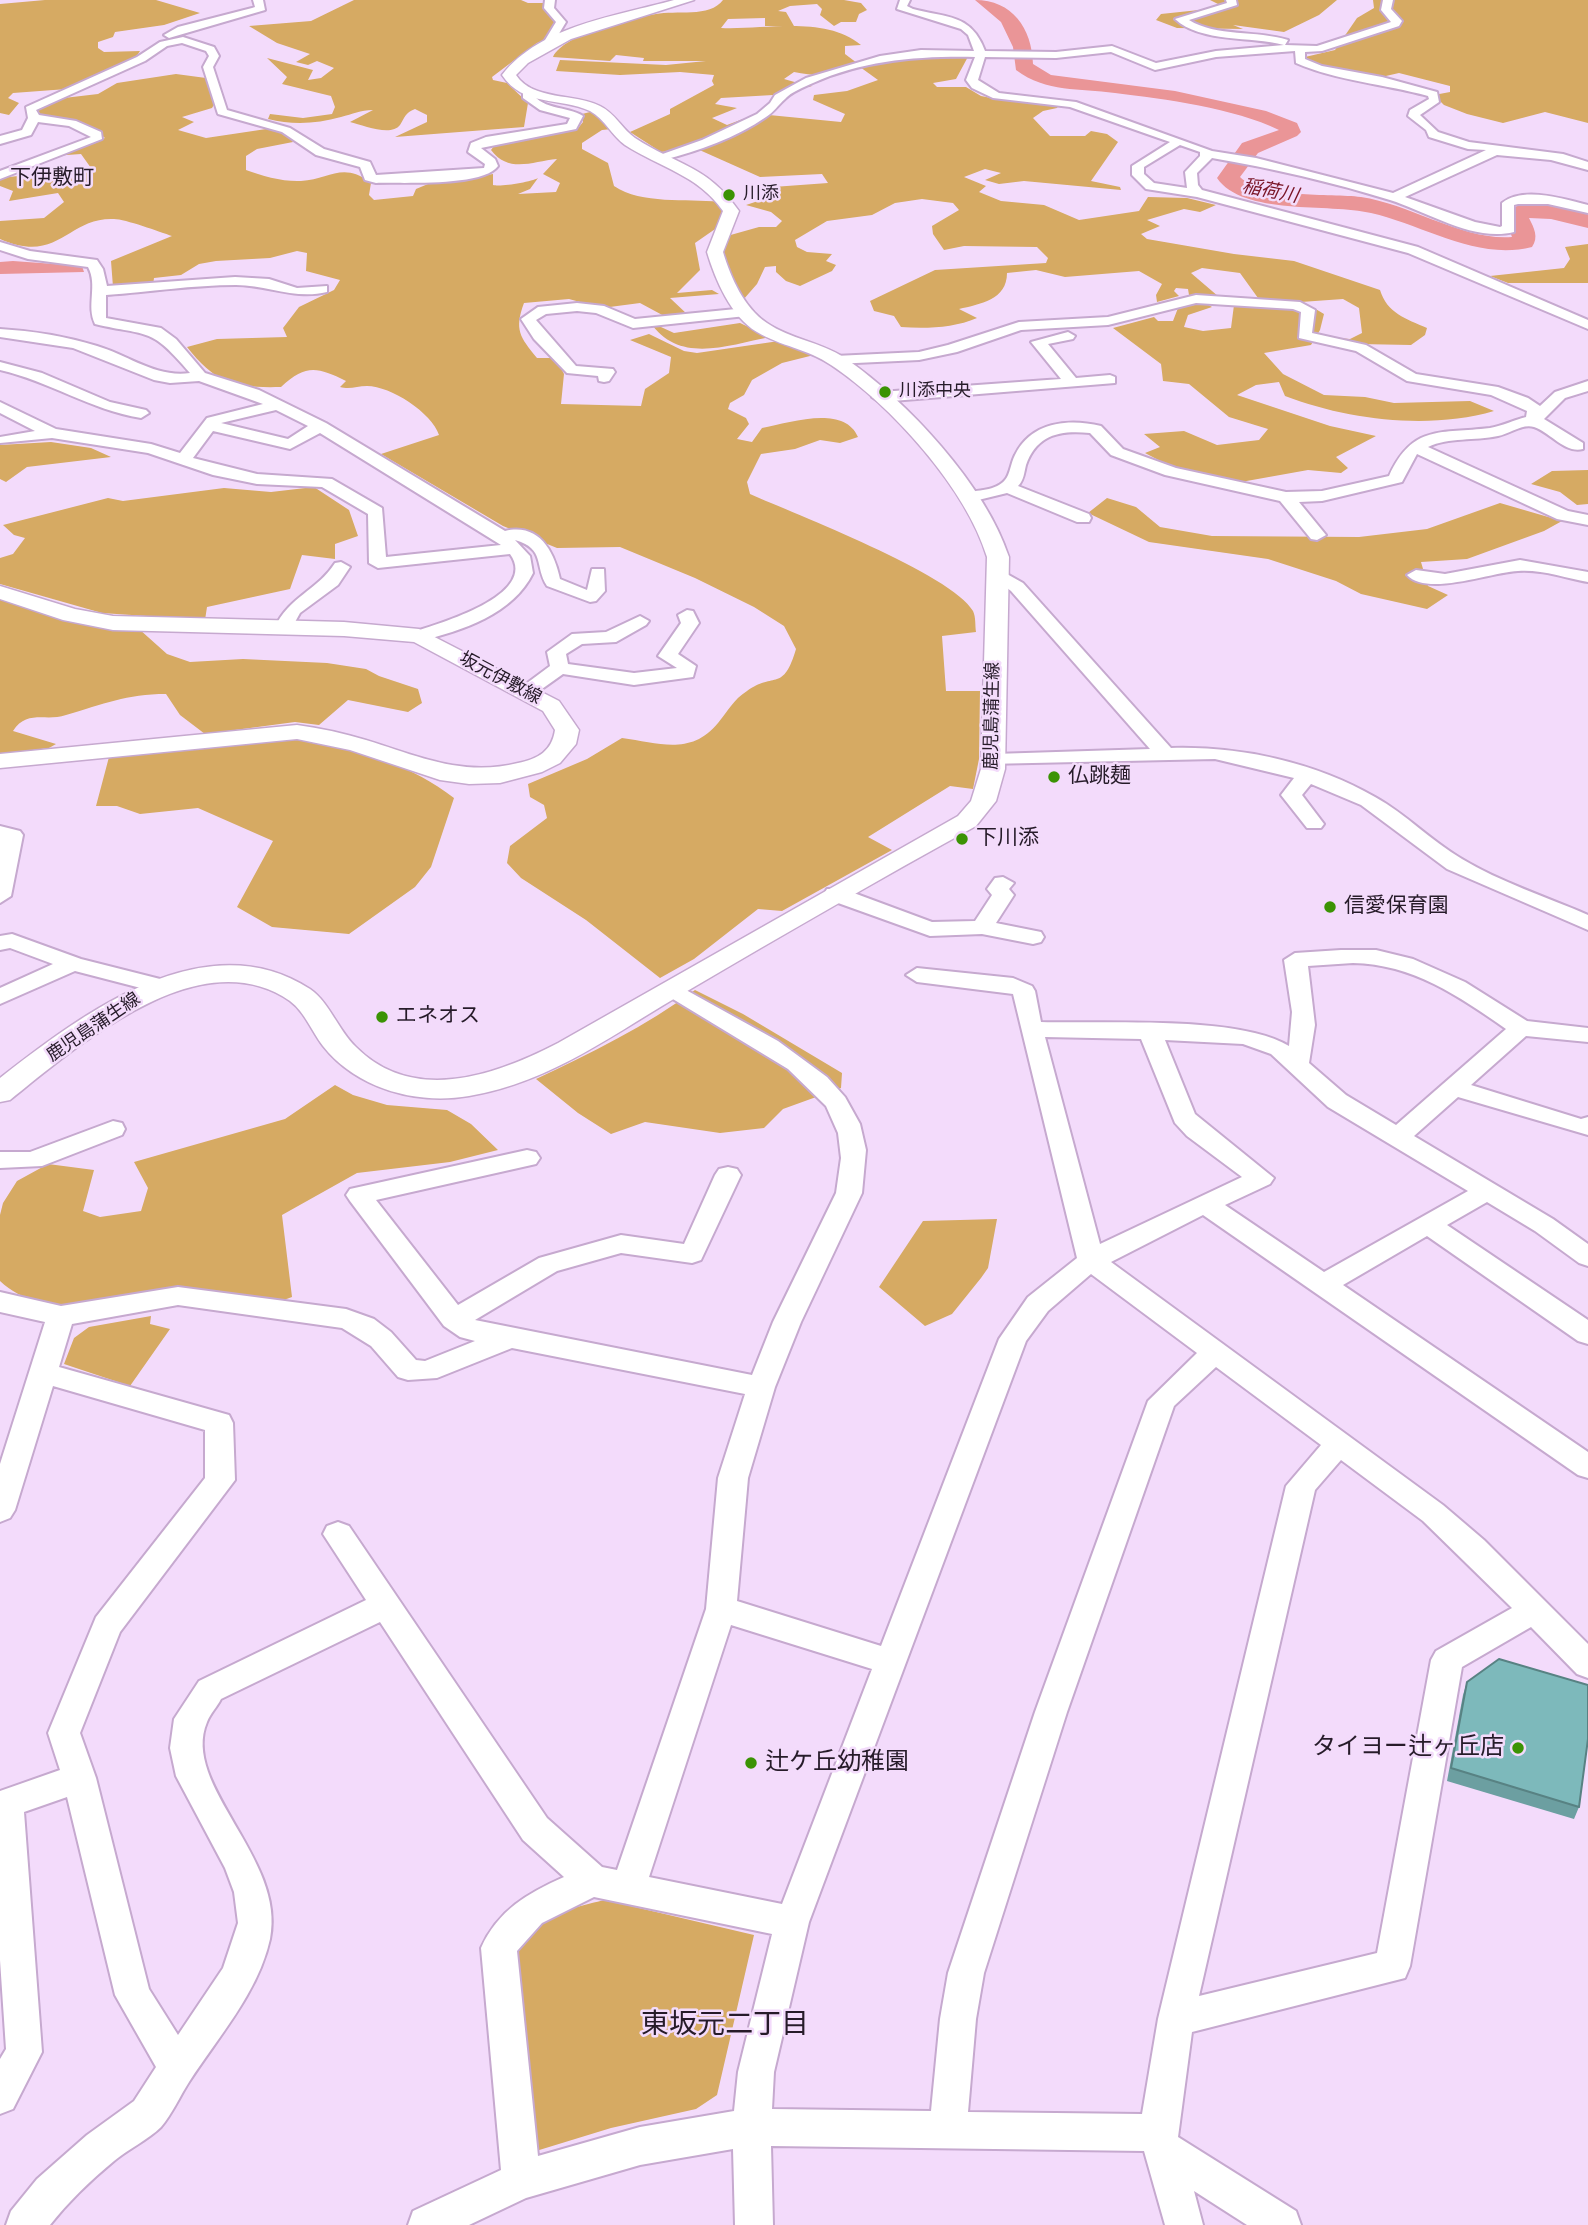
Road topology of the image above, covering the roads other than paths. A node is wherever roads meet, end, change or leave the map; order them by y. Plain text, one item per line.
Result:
1 (258, 0) edge
2 (550, 0) edge
3 (688, 0) edge
4 (905, 0) edge
5 (1231, 0) edge
6 (1388, 0) edge
7 (183, 40) junction
8 (547, 45) junction
9 (1300, 50) junction
10 (981, 54) junction
11 (527, 91) junction
12 (34, 118) junction
13 (0, 140) edge
14 (1179, 141) junction
15 (1468, 145) junction
16 (1495, 151) junction
17 (1211, 153) junction
18 (663, 156) junction
19 (1563, 158) junction
20 (1588, 166) edge
21 (0, 176) edge
22 (1198, 193) junction
23 (1394, 197) junction
24 (1588, 209) edge
25 (0, 246) edge
26 (322, 289) dead end
27 (101, 292) junction
28 (746, 312) junction
29 (1588, 325) edge
30 (0, 333) edge
31 (1086, 335) dead end
32 (835, 360) junction
33 (0, 366) edge
34 (200, 376) junction
35 (604, 378) dead end
36 (167, 380) junction
37 (1110, 380) dead end
38 (1071, 381) junction
39 (1588, 386) edge
40 (880, 397) junction
41 (276, 405) junction
42 (2, 409) edge
43 (136, 418) junction
44 (1533, 422) junction
45 (208, 425) junction
46 (320, 426) junction
47 (52, 433) junction
48 (6, 440) dead end
49 (1577, 446) dead end
50 (1415, 447) junction
51 (182, 461) junction
52 (1008, 488) junction
53 (970, 497) junction
54 (1286, 497) junction
55 (1083, 519) dead end
56 (1588, 520) edge
57 (1317, 535) dead end
58 (510, 542) junction
59 (341, 567) dead end
60 (598, 573) dead end
61 (998, 574) junction
62 (1416, 575) dead end
63 (1588, 577) edge
64 (0, 592) edge
65 (687, 615) dead end
66 (640, 621) dead end
67 (283, 629) junction
68 (419, 636) junction
69 (560, 668) junction
70 (525, 692) junction
71 (1166, 755) junction
72 (994, 760) junction
73 (0, 761) edge
74 (1307, 775) junction
75 (1314, 824) dead end
76 (0, 832) edge
77 (1003, 883) dead end
78 (835, 894) junction
79 (0, 895) edge
80 (1588, 923) edge
81 (982, 927) junction
82 (1034, 937) dead end
83 (0, 943) edge
84 (73, 964) junction
85 (917, 975) dead end
86 (160, 986) junction
87 (669, 990) junction
88 (0, 997) edge
89 (1521, 1028) junction
90 (1031, 1030) junction
91 (1150, 1031) junction
92 (1588, 1035) edge
93 (1297, 1064) junction
94 (1455, 1088) junction
95 (0, 1093) edge
96 (1588, 1125) edge
97 (113, 1129) dead end
98 (1398, 1137) junction
99 (527, 1158) dead end
100 (0, 1160) edge
101 (728, 1175) dead end
102 (1485, 1192) junction
103 (1206, 1205) junction
104 (1428, 1224) junction
105 (1588, 1257) edge
106 (1091, 1260) junction
107 (1325, 1283) junction
108 (0, 1302) edge
109 (61, 1316) junction
110 (454, 1320) junction
111 (1588, 1334) edge
112 (510, 1337) junction
113 (1216, 1350) junction
114 (45, 1373) junction
115 (761, 1387) junction
116 (1339, 1444) junction
117 (1588, 1466) edge
118 (0, 1510) edge
119 (338, 1534) dead end
120 (385, 1605) junction
121 (721, 1609) junction
122 (1535, 1610) junction
123 (892, 1662) junction
124 (1588, 1665) edge
125 (79, 1778) junction
126 (593, 1881) junction
127 (628, 1888) junction
128 (792, 1922) junction
129 (1176, 2019) junction
130 (177, 2067) junction
131 (0, 2096) edge
132 (752, 2127) junction
133 (948, 2129) junction
134 (1160, 2141) junction
135 (521, 2180) junction
136 (24, 2225) edge
137 (427, 2225) edge
138 (754, 2225) edge
139 (1184, 2225) edge
140 (1282, 2225) edge

1 - 7 street
2 - 8 street
3 - 8 main road
4 - 10 street
5 - 9 street
6 - 9 street
7 - 11 street
7 - 12 street
8 - 11 main road
9 - 10 street
9 - 15 street
10 - 14 street
10 - 18 street
11 - 18 main road, 鹿児島蒲生線
12 - 13 street
12 - 21 street
14 - 17 street
14 - 22 street
15 - 16 street
15 - 19 street
16 - 19 street
16 - 23 street
17 - 22 street
17 - 23 street
18 - 28 main road, 鹿児島蒲生線
19 - 20 street
22 - 29 street
23 - 24 street
25 - 27 street
26 - 27 street
27 - 34 street
28 - 32 main road, 鹿児島蒲生線
28 - 35 street
30 - 36 street
31 - 38 street
32 - 40 main road, 鹿児島蒲生線
32 - 44 street
33 - 43 street
34 - 36 street
34 - 41 street
36 - 43 street
37 - 38 street
38 - 40 street
39 - 44 street
40 - 53 main road, 鹿児島蒲生線
41 - 45 street
41 - 46 street
42 - 47 street
43 - 47 street
43 - 51 street
44 - 49 street
44 - 50 street
45 - 46 street
45 - 51 street
46 - 58 street
47 - 48 street
50 - 54 street
50 - 56 street
51 - 58 street
52 - 53 street
52 - 54 street
52 - 55 street
53 - 61 main road, 鹿児島蒲生線
54 - 57 street
58 - 60 street
58 - 68 street
59 - 67 street
61 - 71 street
61 - 72 main road, 鹿児島蒲生線
62 - 63 street
64 - 67 main road, 坂元伊敷線
65 - 69 street
66 - 69 street
67 - 68 main road, 坂元伊敷線
68 - 70 main road, 坂元伊敷線
69 - 70 street
70 - 73 main road, 坂元伊敷線
71 - 72 street
71 - 74 street
72 - 78 main road, 鹿児島蒲生線
74 - 75 street
74 - 80 street
76 - 79 street
77 - 81 street
78 - 81 street
78 - 87 main road, 鹿児島蒲生線
81 - 82 street
83 - 84 street
84 - 86 street
84 - 88 street
85 - 90 street
86 - 87 main road, 鹿児島蒲生線
86 - 95 main road, 鹿児島蒲生線
87 - 115 street
89 - 92 street
89 - 93 street
89 - 94 street
90 - 91 street
90 - 106 street
91 - 93 street
91 - 103 street
93 - 98 street
94 - 96 street
94 - 98 street
97 - 100 street
98 - 102 street
99 - 110 street
101 - 110 street
102 - 104 street
102 - 105 street
103 - 106 street
103 - 107 street
104 - 107 street
104 - 111 street
106 - 113 street
106 - 123 street
107 - 117 street
108 - 109 street
109 - 112 street
109 - 114 street
110 - 112 street
112 - 115 street
113 - 116 street
113 - 133 street
114 - 118 street
114 - 125 street
115 - 121 street
116 - 122 street
116 - 129 street
119 - 120 street
120 - 126 street
120 - 130 street
121 - 123 street
121 - 127 street
122 - 124 street
122 - 129 street
123 - 128 street
125 - 130 street
125 - 131 street
126 - 127 street
126 - 135 street
127 - 128 street
128 - 132 street
129 - 134 street
130 - 136 street
132 - 133 street
132 - 135 street
132 - 138 street
133 - 134 street
134 - 139 street
134 - 140 street
135 - 137 street

